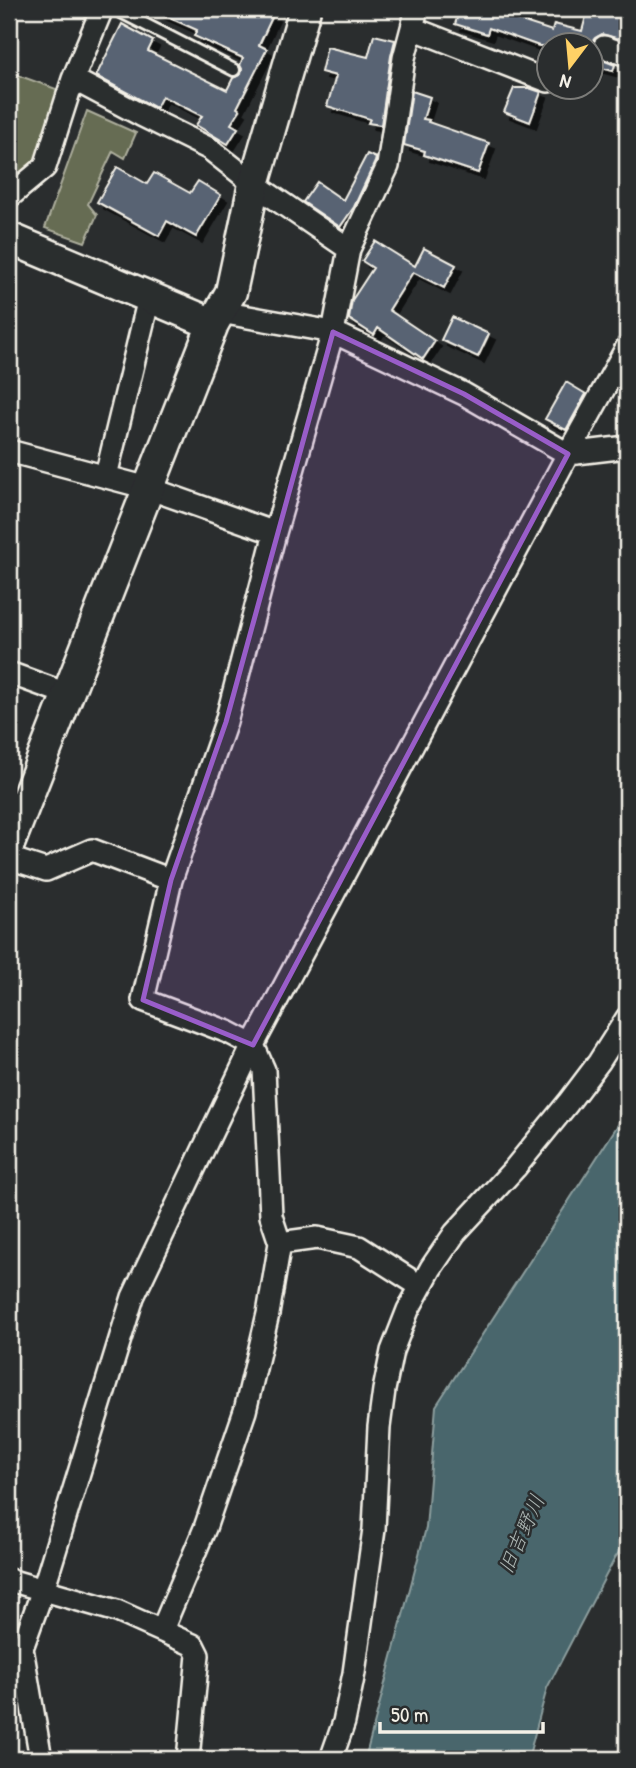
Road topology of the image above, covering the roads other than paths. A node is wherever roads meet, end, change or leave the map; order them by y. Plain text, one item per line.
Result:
1 (102, 9) edge
2 (115, 9) edge
3 (305, 9) edge
4 (414, 19) edge
5 (604, 47) dead end
6 (627, 55) edge
7 (234, 70) dead end
8 (534, 75) edge
9 (73, 79) junction
10 (254, 184) junction
11 (9, 197) edge
12 (9, 238) edge
13 (349, 249) junction
14 (149, 298) junction
15 (216, 318) junction
16 (333, 332) junction
17 (627, 347) edge
18 (627, 447) edge
19 (9, 451) edge
20 (568, 454) junction
21 (106, 476) junction
22 (148, 488) junction
23 (275, 533) junction
24 (9, 673) edge
25 (67, 694) junction
26 (9, 844) edge
27 (9, 858) edge
28 (172, 880) junction
29 (627, 1018) edge
30 (253, 1045) junction
31 (280, 1243) junction
32 (420, 1286) junction
33 (9, 1580) edge
34 (43, 1590) junction
35 (162, 1630) junction
36 (41, 1759) edge
37 (188, 1759) edge
38 (331, 1759) edge

1 - 9 street
2 - 7 lane
3 - 10 street
4 - 8 street
4 - 13 street
5 - 6 street
9 - 10 street
9 - 11 street
10 - 13 street
10 - 15 street
12 - 14 street
13 - 16 street
14 - 15 street
14 - 21 street
15 - 16 street
15 - 22 street
16 - 20 street
16 - 23 street
17 - 20 street
18 - 20 street
19 - 21 street
20 - 30 street
21 - 22 street
22 - 23 street
22 - 25 street
23 - 28 street
24 - 25 street
25 - 26 street
27 - 28 street
28 - 30 street
29 - 32 street
30 - 31 street
30 - 34 street
31 - 32 street
31 - 35 street
32 - 38 street
33 - 34 street
34 - 35 street
34 - 36 street
35 - 37 street

